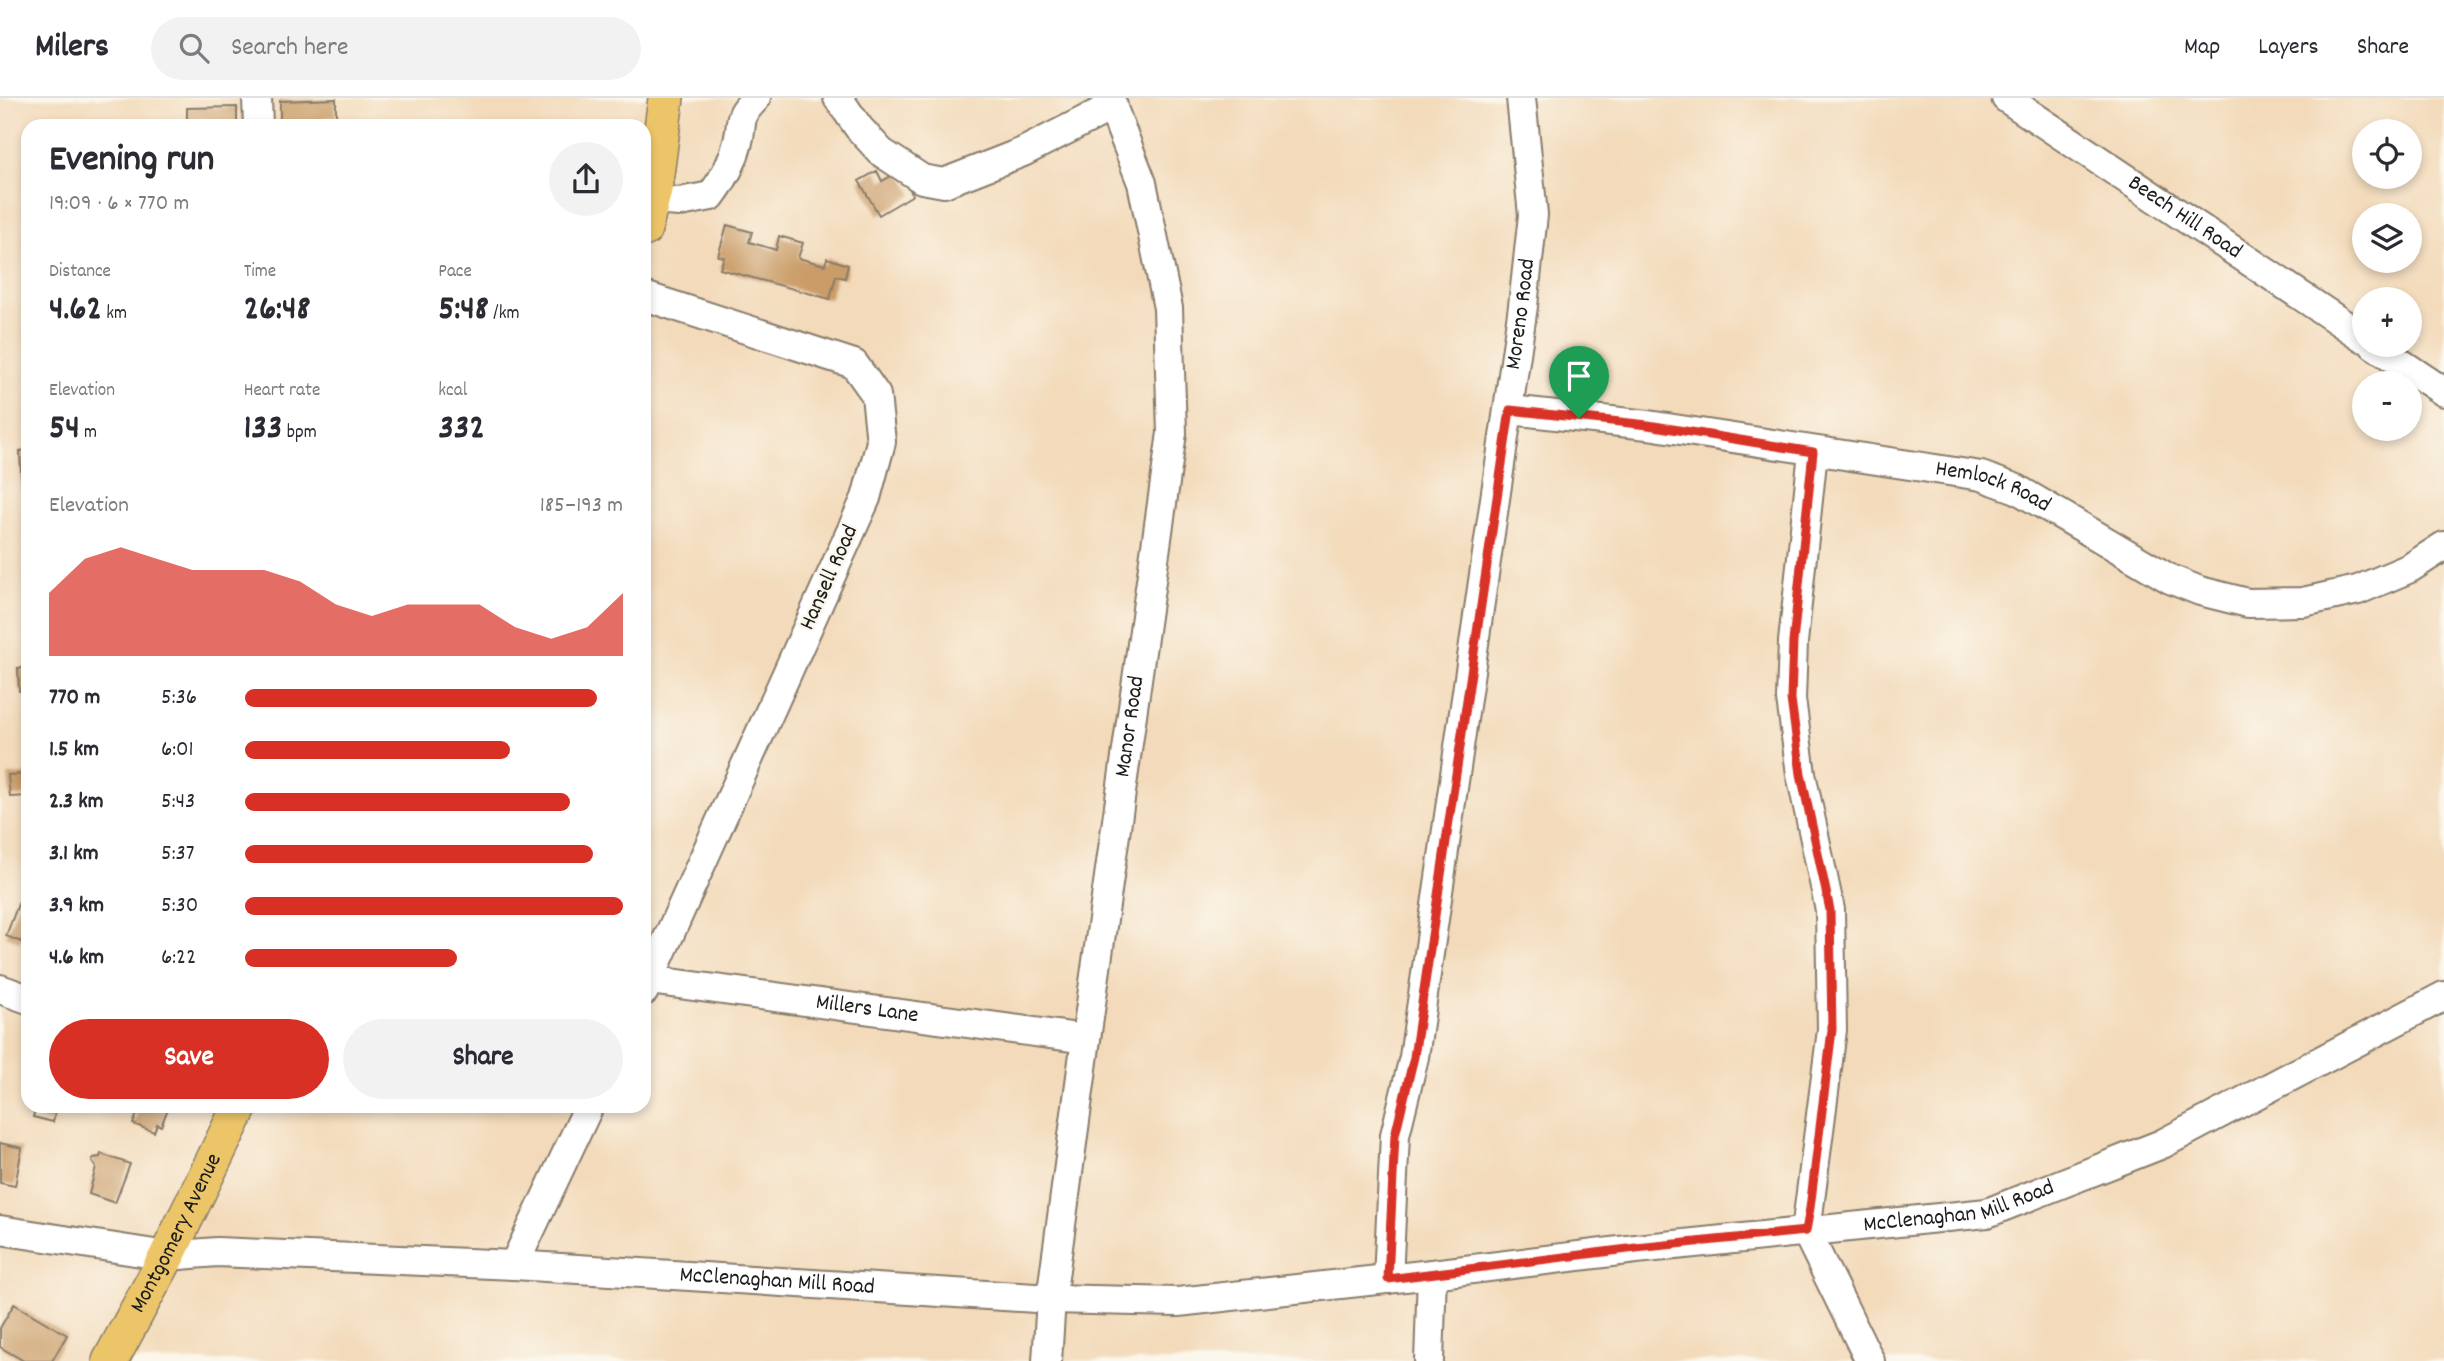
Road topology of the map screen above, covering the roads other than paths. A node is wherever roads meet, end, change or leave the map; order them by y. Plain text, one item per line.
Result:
1 (257, 98) edge
2 (666, 98) edge
3 (756, 98) edge
4 (838, 98) edge
5 (1521, 98) edge
6 (1530, 98) edge
7 (2006, 98) edge
8 (1111, 102) edge
9 (258, 119) edge
10 (651, 195) edge
11 (651, 213) edge
12 (651, 298) edge
13 (2352, 330) edge
14 (2392, 357) edge
15 (2444, 392) edge
16 (1510, 410) junction
17 (1813, 452) junction
18 (2444, 546) edge
19 (651, 976) edge
20 (651, 985) edge
21 (0, 989) edge
22 (21, 996) edge
23 (2444, 996) edge
24 (1086, 1039) junction
25 (237, 1113) edge
26 (586, 1113) edge
27 (0, 1230) edge
28 (1806, 1231) junction
29 (167, 1256) junction
30 (514, 1265) junction
31 (1432, 1275) junction
32 (1388, 1279) junction
33 (1051, 1299) junction
34 (110, 1361) edge
35 (1047, 1361) edge
36 (1429, 1361) edge
37 (1870, 1361) edge

1 - 9 street
2 - 10 main road
3 - 11 street
4 - 8 street
5 - 6 street
5 - 16 street, Moreno Road
7 - 13 street, Beech Hill Road
8 - 24 street, Manor Road
12 - 19 street, Hansell Road
14 - 15 street
16 - 17 street, Hemlock Road
16 - 32 street, Moreno Road
17 - 18 street, Hemlock Road
17 - 28 street
20 - 24 street, Millers Lane
21 - 22 street
23 - 28 street, McClenaghan Mill Road
24 - 33 street, Manor Road
25 - 29 main road, Montgomery Avenue
26 - 30 street
27 - 29 street, McClenaghan Mill Road
28 - 31 street, McClenaghan Mill Road
28 - 37 street
29 - 30 street, McClenaghan Mill Road
29 - 34 main road, Montgomery Avenue
30 - 33 street, McClenaghan Mill Road
31 - 32 street, McClenaghan Mill Road
31 - 36 street
32 - 33 street, McClenaghan Mill Road
33 - 35 street, Manor Road

